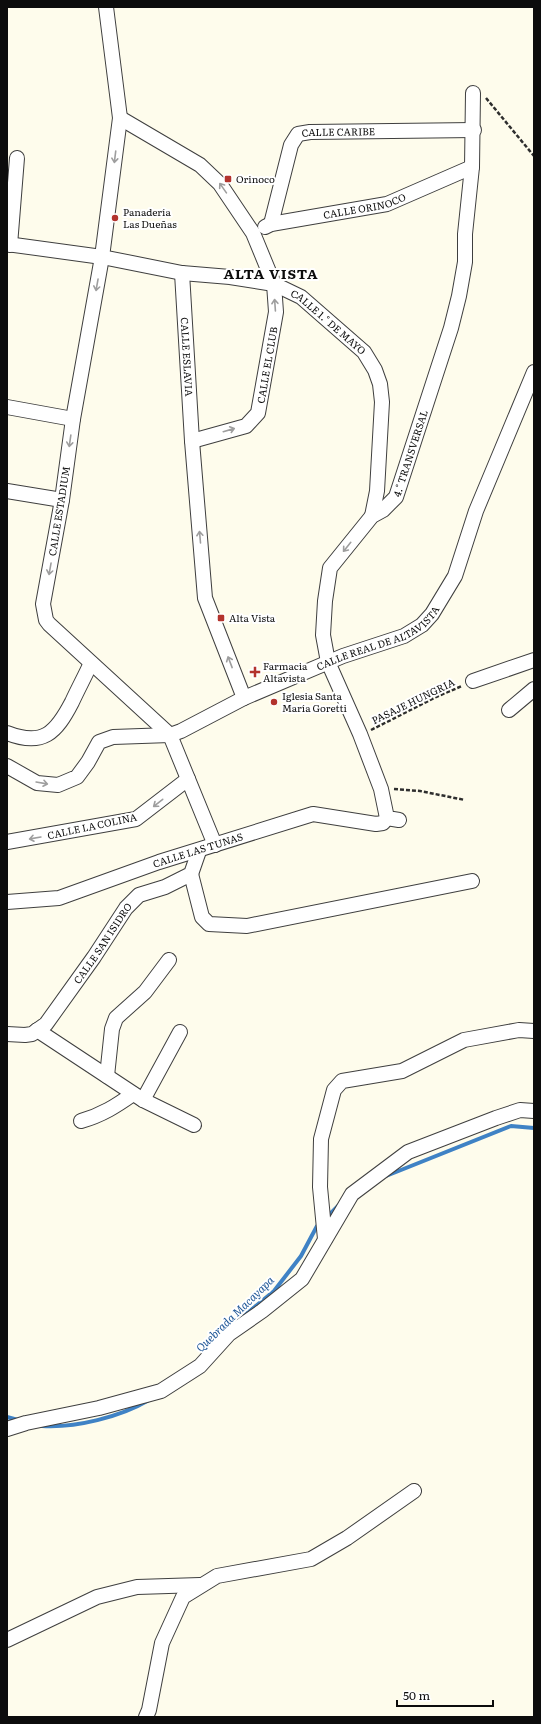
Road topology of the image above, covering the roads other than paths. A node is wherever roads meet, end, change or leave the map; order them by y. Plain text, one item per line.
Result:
1 (106, 7) edge
2 (473, 93) road end
3 (120, 118) junction
4 (474, 130) junction
5 (17, 158) dead end
6 (472, 167) junction
7 (271, 224) junction
8 (253, 233) junction
9 (8, 244) edge
10 (102, 257) junction
11 (182, 273) junction
12 (274, 284) junction
13 (534, 372) edge
14 (7, 407) edge
15 (72, 419) junction
16 (192, 441) junction
17 (7, 491) edge
18 (62, 500) junction
19 (372, 516) junction
20 (534, 660) edge
21 (328, 662) junction
22 (91, 663) junction
23 (473, 681) road end
24 (534, 689) edge
25 (244, 698) junction
26 (509, 710) dead end
27 (7, 733) edge
28 (170, 735) junction
29 (7, 766) edge
30 (188, 779) junction
31 (393, 819) joint
32 (7, 842) edge
33 (215, 845) junction
34 (198, 851) junction
35 (191, 874) junction
36 (472, 881) dead end
37 (7, 902) edge
38 (169, 960) dead end
39 (37, 1030) junction
40 (534, 1031) edge
41 (180, 1032) dead end
42 (7, 1034) edge
43 (107, 1076) junction
44 (138, 1097) junction
45 (534, 1111) edge
46 (81, 1121) dead end
47 (194, 1125) dead end
48 (325, 1239) junction
49 (7, 1429) edge
50 (414, 1491) dead end
51 (203, 1585) junction
52 (7, 1640) edge
53 (146, 1717) edge

1 - 3 street, CALLE ESTADIUM
2 - 4 street, 4.° TRANSVERSAL
8 -> 3 street, CALLE EL CLUB
3 -> 10 street, CALLE ESTADIUM
4 - 6 street, 4.° TRANSVERSAL
4 - 7 street, CALLE CARIBE
5 - 9 street
6 - 7 street, CALLE ORINOCO
6 - 19 street, 4.° TRANSVERSAL
7 - 8 street, CALLE ORINOCO
8 - 12 street, CALLE EL CLUB
9 - 10 street, CALLE 1.° DE MAYO
10 - 11 street, CALLE 1.° DE MAYO
10 -> 15 street, CALLE ESTADIUM
11 - 12 street, CALLE 1.° DE MAYO
11 - 16 street, CALLE ESLAVIA
16 -> 12 street, CALLE EL CLUB
12 - 19 street, CALLE 1.° DE MAYO
13 - 21 street, CALLE REAL DE ALTAVISTA
14 - 15 street
15 -> 18 street, CALLE ESTADIUM
25 -> 16 street
17 - 18 street
18 -> 22 street, CALLE ESTADIUM
19 -> 21 street, 4.° TRANSVERSAL
20 - 23 street
21 - 25 street, CALLE REAL DE ALTAVISTA
21 - 31 street, 4.° TRANSVERSAL
22 - 27 street
22 - 28 street, CALLE ESTADIUM
24 - 26 street
25 - 28 street, CALLE REAL DE ALTAVISTA
29 -> 28 street, CALLE REAL DE ALTAVISTA
28 - 30 street, CALLE ESTADIUM
30 -> 32 street, CALLE LA COLINA
30 - 33 street, CALLE ESTADIUM
31 - 33 street, CALLE LAS TUNAS
33 - 34 street, CALLE LAS TUNAS
34 - 35 street
34 - 37 street, CALLE LAS TUNAS
35 - 36 street
35 - 39 street, CALLE SAN ISIDRO
38 - 43 street
39 - 42 street, CALLE SAN ISIDRO
39 - 43 street
40 - 48 street
41 - 44 street
43 - 44 street
44 - 46 street
44 - 47 street
45 - 48 street
48 - 49 street
50 - 51 street
51 - 52 street
51 - 53 street

